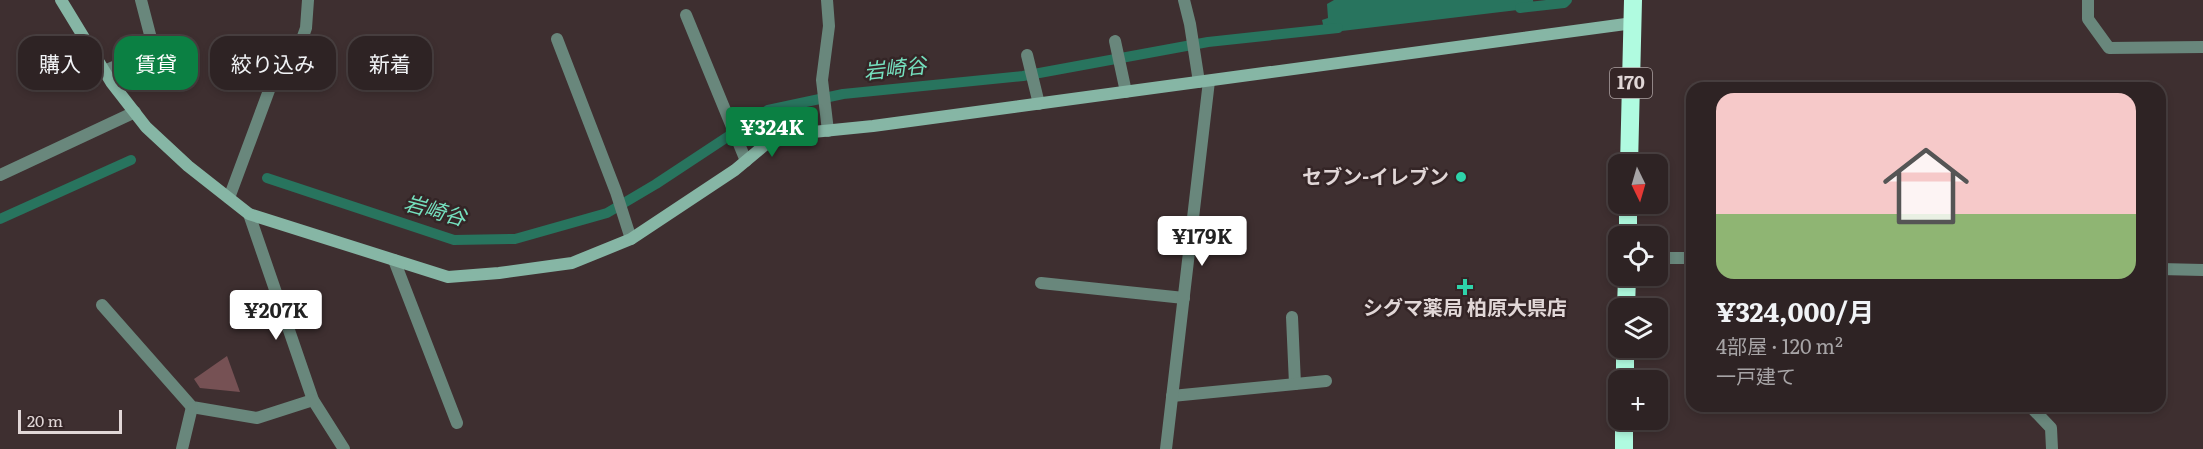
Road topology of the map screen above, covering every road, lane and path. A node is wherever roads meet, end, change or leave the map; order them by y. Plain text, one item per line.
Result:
1 (61, 0) edge
2 (141, 0) edge
3 (308, 0) edge
4 (827, 0) edge
5 (1184, 0) edge
6 (1633, 0) edge
7 (2088, 0) edge
8 (686, 15) dead end
9 (1633, 23) junction
10 (557, 39) dead end
11 (1115, 41) dead end
12 (2203, 47) edge
13 (1027, 55) dead end
14 (105, 71) junction
15 (1204, 81) junction
16 (1126, 92) junction
17 (1039, 104) junction
18 (135, 112) junction
19 (828, 131) junction
20 (1629, 154) edge
21 (746, 161) junction
22 (0, 175) edge
23 (229, 198) junction
24 (249, 214) junction
25 (631, 239) junction
26 (1668, 258) edge
27 (1686, 258) edge
28 (394, 260) junction
29 (2166, 269) edge
30 (2203, 270) edge
31 (1041, 283) dead end
32 (1184, 297) junction
33 (102, 305) dead end
34 (1292, 317) dead end
35 (1326, 381) dead end
36 (1295, 384) junction
37 (1172, 396) junction
38 (313, 400) junction
39 (192, 407) junction
40 (2036, 412) edge
41 (457, 423) dead end
42 (1624, 430) edge
43 (182, 449) edge
44 (344, 449) edge
45 (1166, 449) edge
46 (1624, 449) edge
47 (2052, 449) edge

1 - 14 street
2 - 14 street
3 - 23 street
4 - 19 street
5 - 15 street
6 - 9 highway, 170
7 - 12 street
8 - 21 street
9 - 15 street
9 - 20 highway, 170
10 - 25 street
11 - 16 street
13 - 17 street
14 - 18 street
15 - 16 street
15 - 32 street
16 - 17 street
17 - 19 street
18 - 22 street
18 - 23 street
19 - 21 street
21 - 25 street
23 - 24 street
24 - 28 street
24 - 38 street
25 - 28 street
26 - 27 street
28 - 41 street
29 - 30 street
31 - 32 street
32 - 37 street
33 - 39 street
34 - 36 street
35 - 36 street
36 - 37 street
37 - 45 street
38 - 39 street
38 - 44 street
39 - 43 street
40 - 47 street
42 - 46 highway

